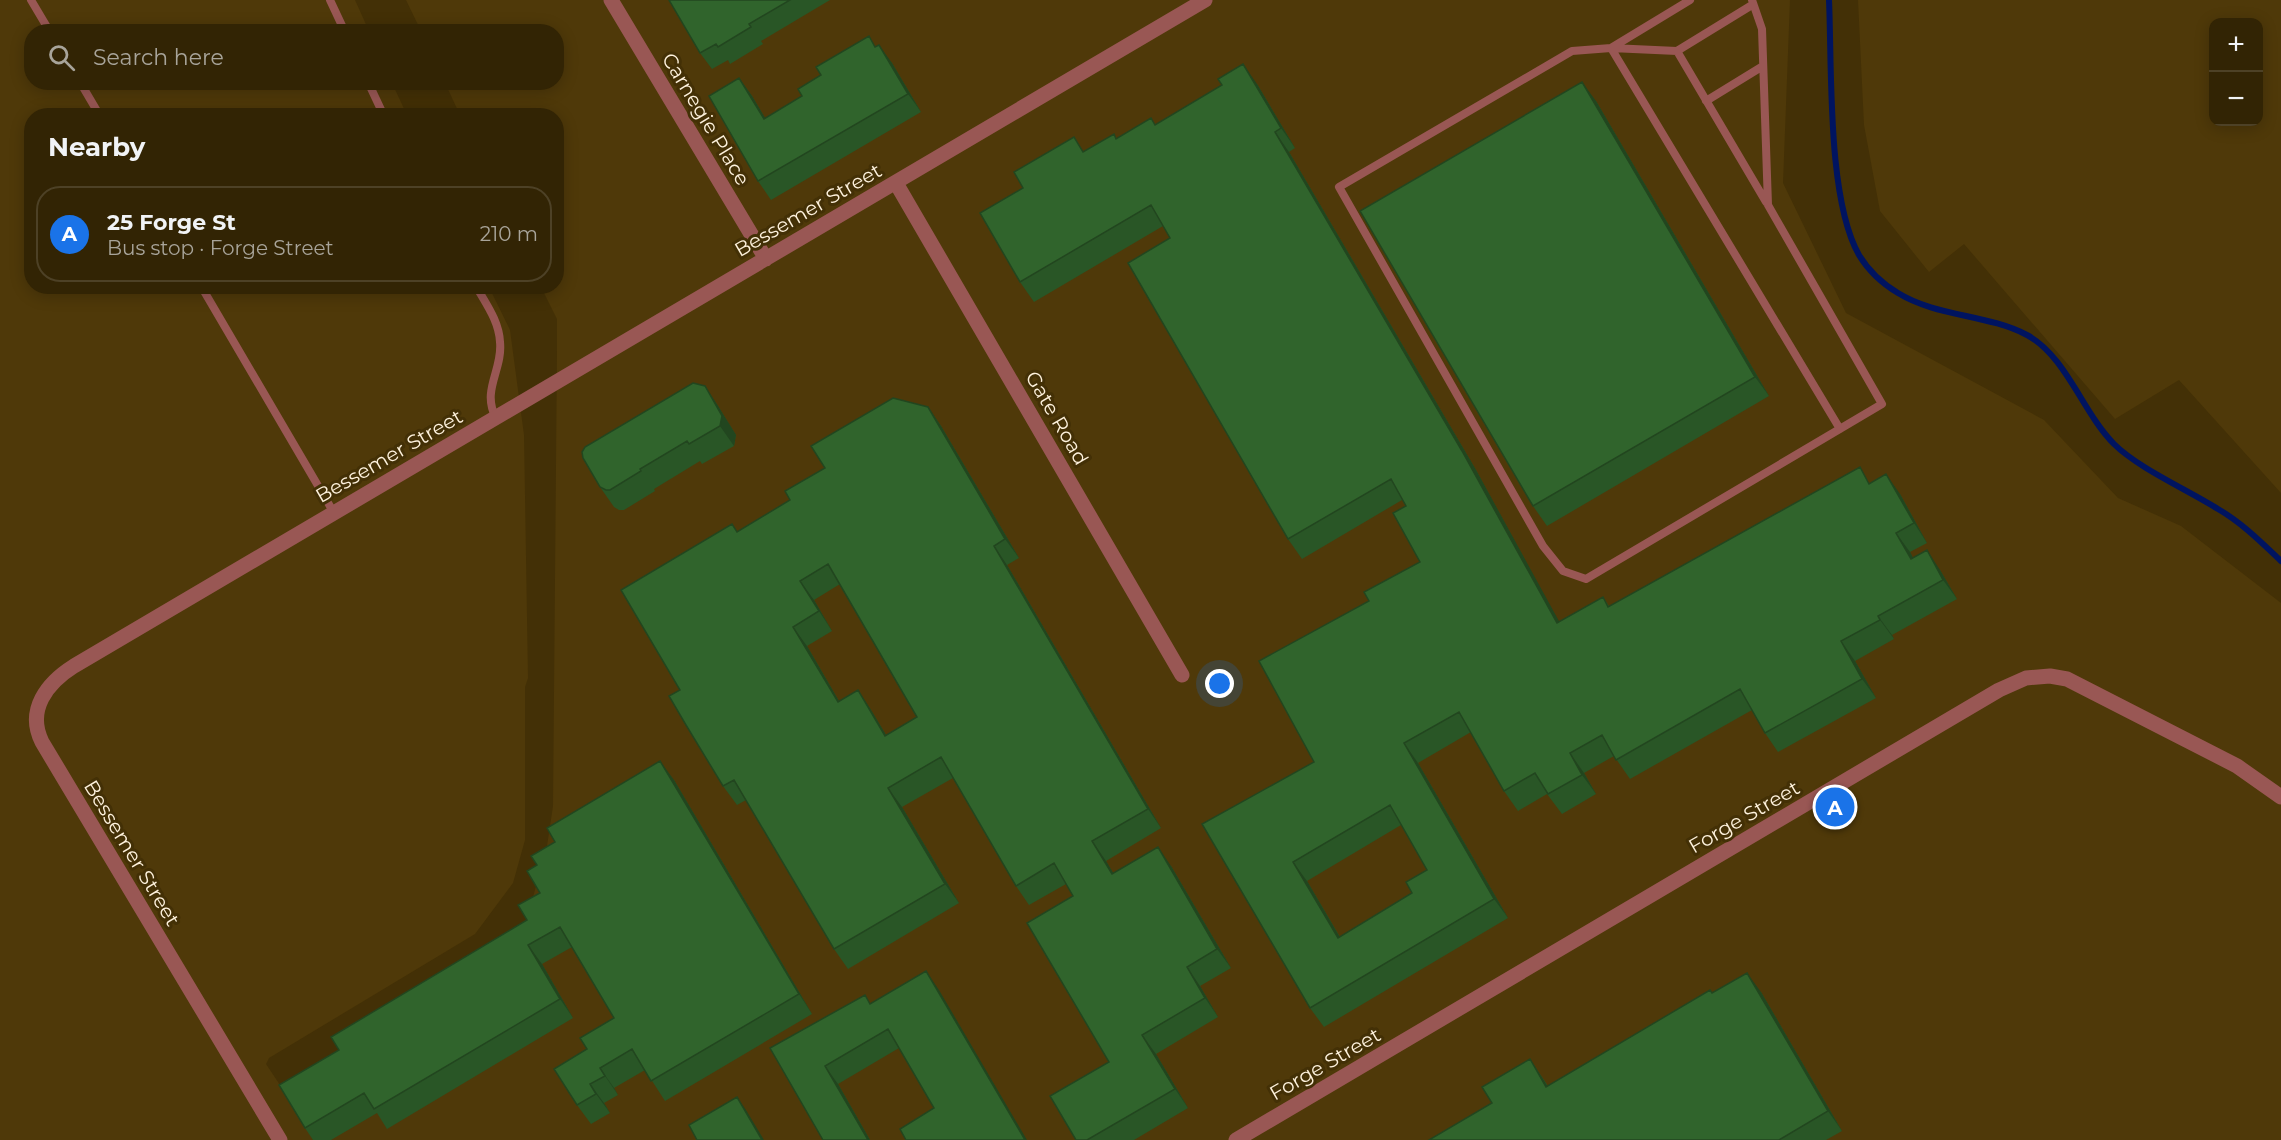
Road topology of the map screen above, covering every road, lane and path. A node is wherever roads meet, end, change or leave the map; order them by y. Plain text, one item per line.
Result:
1 (31, 0) edge
2 (330, 0) edge
3 (611, 0) edge
4 (1205, 0) edge
5 (1690, 0) edge
6 (1752, 3) edge
7 (45, 24) edge
8 (341, 24) edge
9 (1611, 48) junction
10 (1677, 51) junction
11 (1763, 66) junction
12 (85, 90) edge
13 (372, 90) edge
14 (1706, 101) junction
15 (95, 108) edge
16 (380, 108) edge
17 (896, 183) junction
18 (1768, 205) junction
19 (766, 259) junction
20 (206, 294) edge
21 (480, 294) edge
22 (496, 418) junction
23 (1839, 429) junction
24 (334, 513) junction
25 (1182, 675) dead end
26 (2281, 797) edge
27 (280, 1140) edge
28 (1236, 1140) edge

1 - 7 lane
2 - 8 lane
3 - 19 street, Carnegie Place
4 - 17 street, Bessemer Street
5 - 9 lane
6 - 10 lane
6 - 11 lane
9 - 10 lane
9 - 23 lane
9 - 23 lane
10 - 14 lane
11 - 14 lane
11 - 18 lane
12 - 15 lane
13 - 16 lane
14 - 18 lane
17 - 19 street, Bessemer Street
17 - 25 street, Gate Road
18 - 23 lane
19 - 22 street, Bessemer Street
20 - 24 lane
21 - 22 lane
22 - 24 street, Bessemer Street
24 - 27 street, Bessemer Street
26 - 28 street, Forge Street

